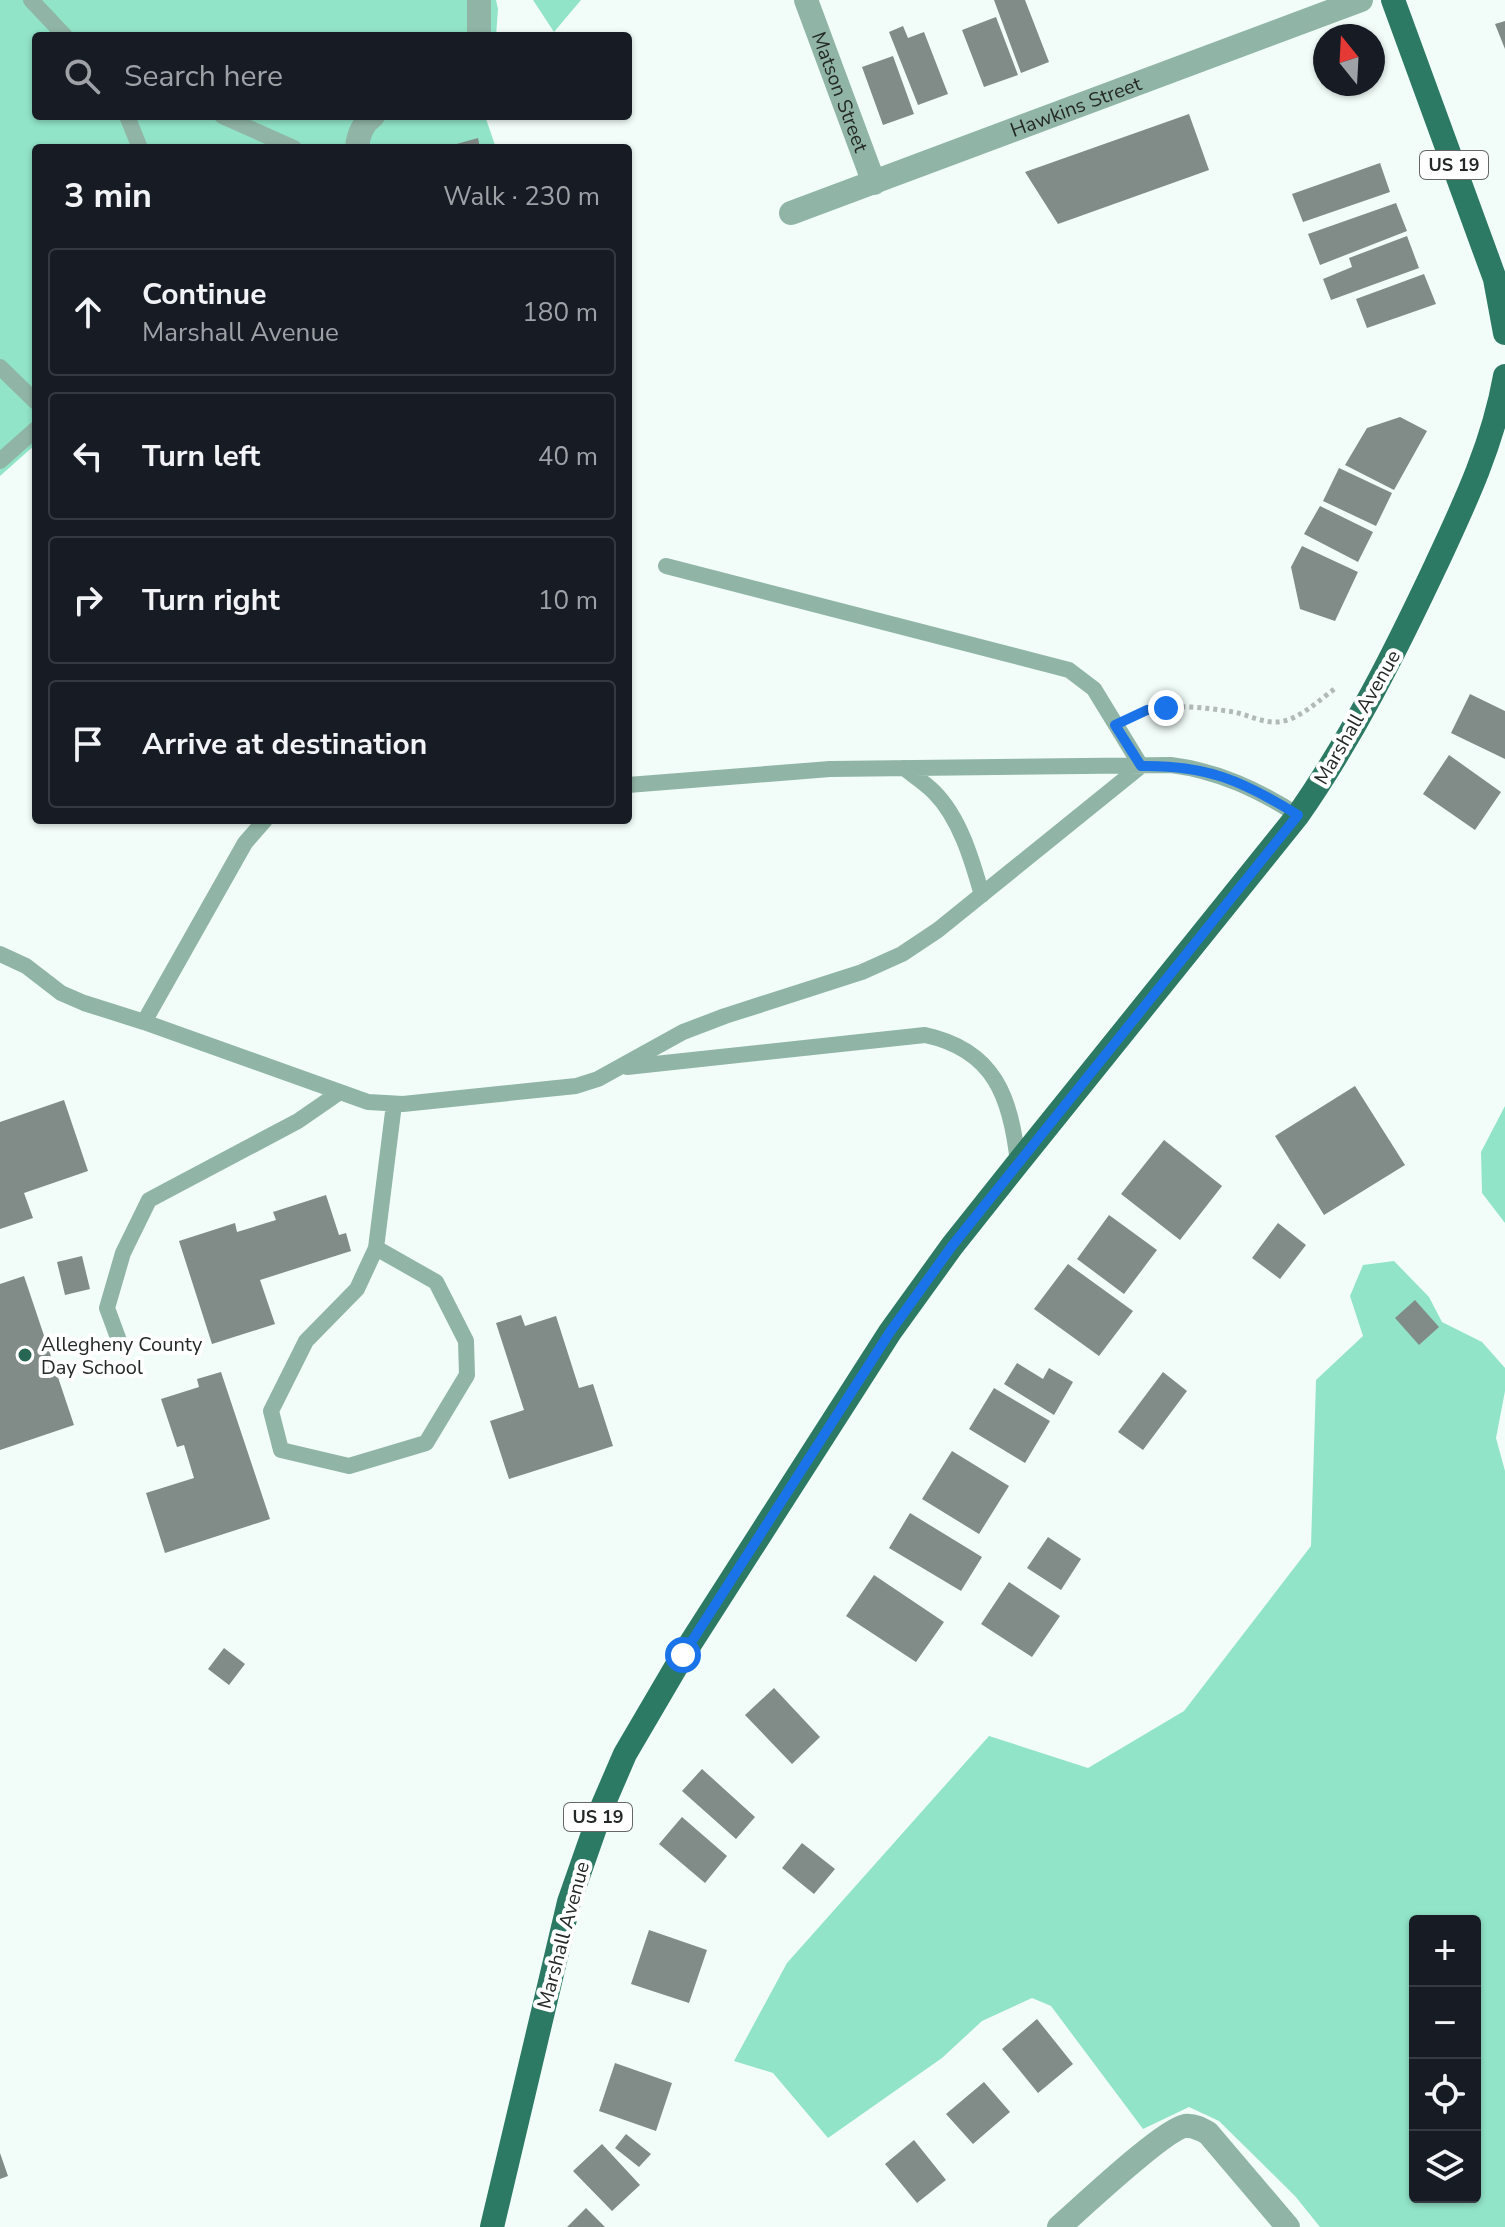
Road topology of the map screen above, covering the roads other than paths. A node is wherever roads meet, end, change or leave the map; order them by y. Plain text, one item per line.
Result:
1 (31, 0) edge
2 (479, 0) edge
3 (806, 0) edge
4 (1361, 0) edge
5 (1393, 0) edge
6 (61, 32) edge
7 (479, 32) edge
8 (129, 120) edge
9 (231, 120) edge
10 (367, 120) edge
11 (138, 144) edge
12 (285, 144) edge
13 (357, 144) edge
14 (874, 183) junction
15 (791, 213) dead end
16 (1500, 278) edge
17 (1505, 333) edge
18 (0, 367) edge
19 (1505, 376) edge
20 (32, 398) edge
21 (32, 433) edge
22 (0, 461) edge
23 (666, 566) dead end
24 (1141, 766) junction
25 (904, 768) junction
26 (632, 785) edge
27 (1298, 815) junction
28 (262, 824) edge
29 (982, 895) junction
30 (0, 954) edge
31 (144, 1022) junction
32 (617, 1068) junction
33 (340, 1092) junction
34 (394, 1104) junction
35 (1018, 1163) junction
36 (376, 1248) junction
37 (121, 1346) dead end
38 (492, 2227) edge
39 (1059, 2227) edge
40 (1288, 2227) edge

1 - 6 lane
2 - 7 street
3 - 14 street, Matson Street
4 - 14 street, Hawkins Street
5 - 16 main road, US 19
8 - 11 lane
9 - 12 lane
10 - 13 street
14 - 15 street, Hawkins Street
16 - 17 main road, US 19
18 - 20 lane
19 - 27 main road, Marshall Avenue / US 19
21 - 22 lane
23 - 24 lane
24 - 25 lane
24 - 27 lane
24 - 29 lane
25 - 26 lane
25 - 29 lane
27 - 35 main road, Marshall Avenue / US 19
28 - 31 lane
29 - 32 lane
30 - 31 lane
31 - 33 lane
32 - 34 lane
32 - 35 lane
33 - 34 lane
33 - 37 lane
34 - 36 lane
35 - 38 main road, Marshall Avenue / US 19
36 - 36 lane
39 - 40 street

